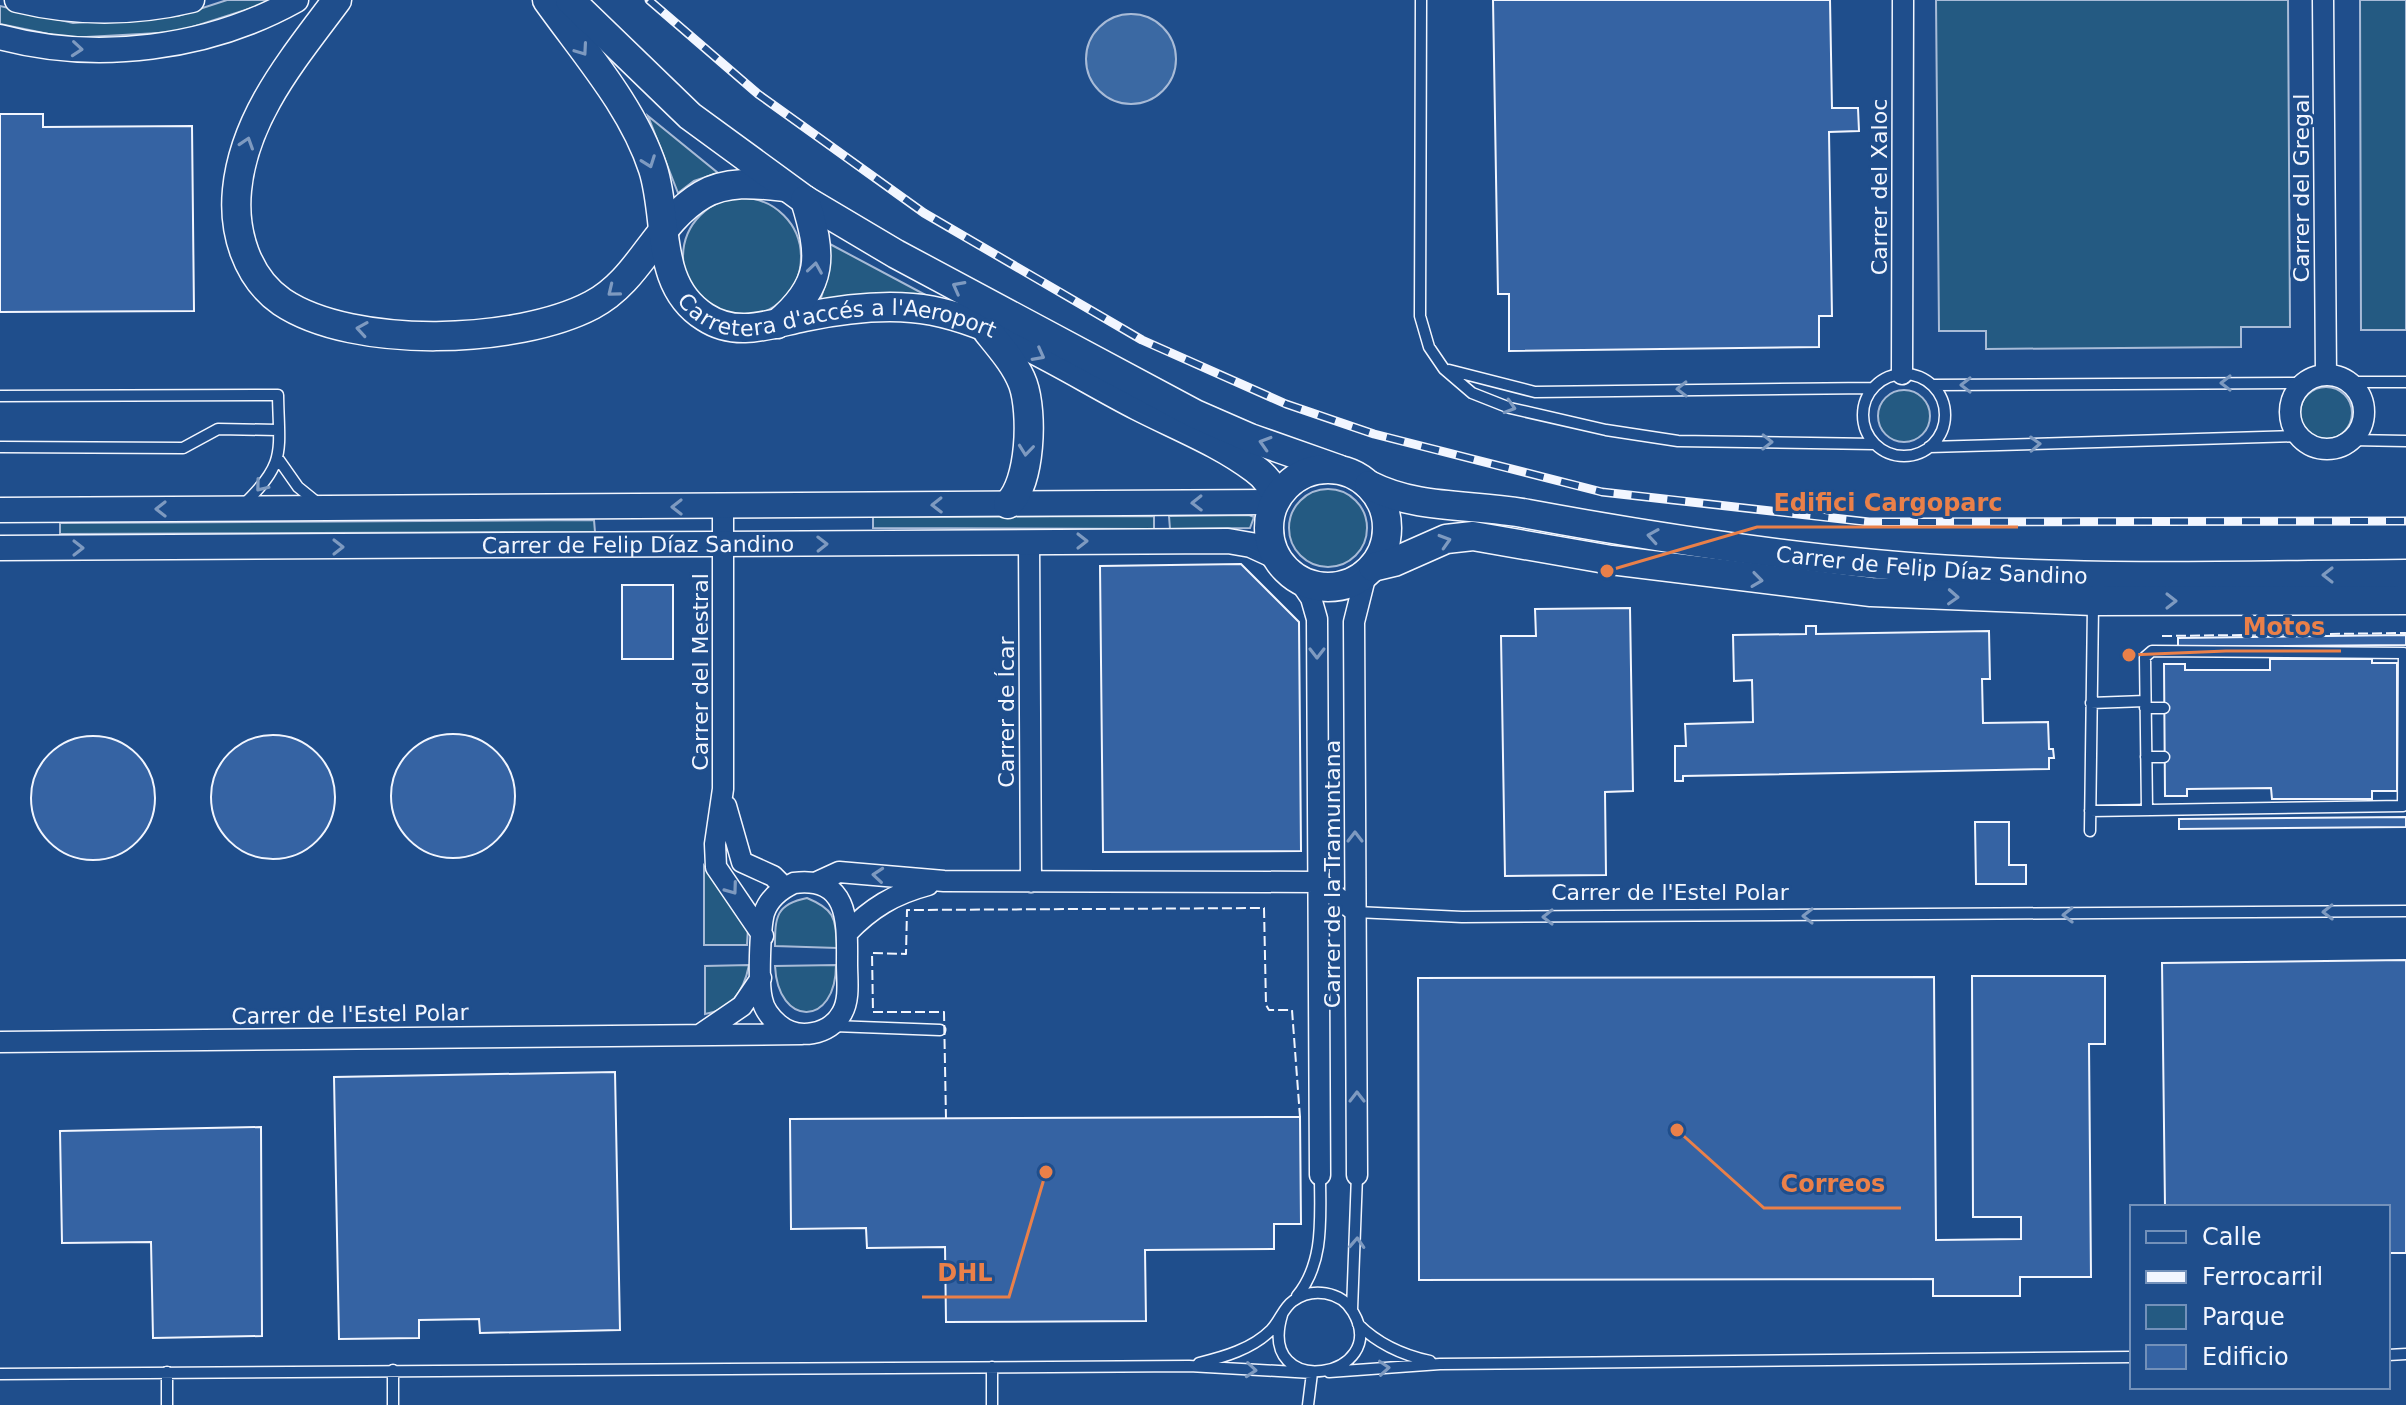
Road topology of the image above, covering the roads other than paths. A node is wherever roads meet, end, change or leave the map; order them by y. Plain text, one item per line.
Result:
1 (17, 0) edge
2 (192, 0) edge
3 (296, 0) edge
4 (337, 0) edge
5 (547, 0) edge
6 (570, 0) edge
7 (1421, 0) edge
8 (1903, 0) edge
9 (2323, 0) edge
10 (0, 37) edge
11 (795, 194) junction
12 (662, 230) junction
13 (777, 324) junction
14 (985, 328) junction
15 (1444, 369) junction
16 (1902, 374) junction
17 (2326, 375) junction
18 (2349, 382) junction
19 (2406, 382) edge
20 (2304, 383) junction
21 (1932, 385) junction
22 (1872, 388) junction
23 (0, 396) edge
24 (278, 430) junction
25 (2299, 436) junction
26 (2351, 440) junction
27 (2406, 441) edge
28 (1875, 444) junction
29 (0, 447) edge
30 (1929, 447) junction
31 (279, 460) junction
32 (1338, 469) junction
33 (1369, 485) junction
34 (1276, 499) junction
35 (1008, 504) junction
36 (723, 506) junction
37 (323, 508) junction
38 (239, 509) junction
39 (0, 510) edge
40 (1029, 542) junction
41 (725, 545) junction
42 (0, 548) edge
43 (1275, 556) junction
44 (1369, 571) junction
45 (2406, 574) edge
46 (1298, 579) junction
47 (2093, 588) junction
48 (2406, 600) edge
49 (2091, 703) junction
50 (2145, 704) junction
51 (2164, 708) dead end
52 (2146, 757) junction
53 (2164, 757) dead end
54 (723, 789) junction
55 (2147, 809) junction
56 (2090, 811) junction
57 (2090, 831) dead end
58 (944, 881) junction
59 (1031, 882) junction
60 (1318, 882) junction
61 (815, 883) junction
62 (784, 887) junction
63 (2406, 911) edge
64 (1356, 912) junction
65 (847, 933) junction
66 (763, 936) junction
67 (762, 977) junction
68 (831, 1025) junction
69 (940, 1030) dead end
70 (701, 1034) junction
71 (802, 1034) junction
72 (0, 1042) edge
73 (1320, 1175) joint
74 (1357, 1175) joint
75 (1294, 1300) junction
76 (1352, 1310) junction
77 (1282, 1315) junction
78 (1358, 1324) junction
79 (2130, 1357) edge
80 (1440, 1364) junction
81 (1189, 1366) junction
82 (992, 1367) junction
83 (393, 1370) junction
84 (167, 1372) junction
85 (1329, 1372) junction
86 (1312, 1373) junction
87 (0, 1374) edge
88 (167, 1405) edge
89 (393, 1405) edge
90 (992, 1405) edge
91 (1308, 1405) edge

1 - 2 street
10 -> 3 street
12 -> 4 main road
5 -> 12 main road, Carretera d'accés a l'Aeroport
6 - 11 main road, Carretera d'accés a l'Aeroport
7 - 15 lane
8 - 16 street, Carrer del Xaloc
9 - 17 street, Carrer del Gregal
11 - 12 main road
13 -> 11 main road
32 -> 11 main road, Carretera d'accés a l'Aeroport
12 - 13 main road, Carretera d'accés a l'Aeroport
13 - 14 main road, Carretera d'accés a l'Aeroport
14 -> 34 main road, Carretera d'accés a l'Aeroport
14 -> 35 main road
22 -> 15 lane
15 -> 28 lane
16 - 21 lane
16 - 22 lane
17 - 18 street
17 - 20 street
18 - 19 lane
18 - 26 street
20 -> 21 lane
20 - 25 street
21 - 30 lane
22 - 28 lane
23 - 24 lane
24 - 29 lane
24 - 31 lane
25 - 26 street
30 -> 25 lane
26 - 27 lane
28 - 30 lane
31 - 37 lane
31 -> 38 lane
32 - 33 main road
32 - 34 main road
33 - 44 main road
47 -> 33 main road, Carrer de Felip Díaz Sandino
34 -> 35 street, Carrer de Felip Díaz Sandino
34 - 43 main road
35 -> 36 street, Carrer de Felip Díaz Sandino
36 -> 37 street, Carrer de Felip Díaz Sandino
36 - 41 street, Carrer del Mestral
37 - 38 street, Carrer de Felip Díaz Sandino
38 -> 39 street, Carrer de Felip Díaz Sandino
41 -> 40 street, Carrer de Felip Díaz Sandino
40 -> 43 street, Carrer de Felip Díaz Sandino
40 - 59 street, Carrer de Ícar
42 -> 41 street, Carrer de Felip Díaz Sandino
41 - 54 street, Carrer del Mestral
43 - 46 main road
44 - 46 main road
44 -> 47 main road, Carrer de Felip Díaz Sandino
64 -> 44 street, Carrer de la Tramuntana
45 -> 47 main road, Carrer de Felip Díaz Sandino
46 -> 60 street, Carrer de la Tramuntana
47 -> 48 main road, Carrer de Felip Díaz Sandino
47 - 49 lane
49 - 50 lane
49 - 56 lane
50 - 51 lane
50 - 52 lane
50 - 55 lane
52 - 53 lane
52 - 55 lane
54 - 62 street, Carrer del Mestral
54 -> 66 street, Carrer del Mestral
55 - 56 lane
56 - 57 lane
58 - 59 street
58 -> 61 street
58 - 65 street
59 - 60 street
60 - 64 street
60 - 73 street, Carrer de la Tramuntana
61 - 62 street
61 - 65 street
62 - 66 street
63 -> 64 lane, Carrer de l'Estel Polar
74 -> 64 street, Carrer de la Tramuntana
65 - 68 street
66 - 67 street
67 - 70 street
67 - 71 street
68 - 69 lane
68 - 71 street
70 - 71 street, Carrer de l'Estel Polar
70 - 72 street, Carrer de l'Estel Polar
73 - 75 lane
76 -> 74 lane
75 - 76 lane
75 - 77 lane
76 - 78 lane
77 - 81 lane
77 - 86 lane
78 - 80 lane
78 - 85 lane
79 - 80 lane
85 -> 80 lane
81 - 82 lane
81 -> 86 lane
82 - 83 lane
82 - 90 lane
83 - 84 lane
83 - 89 lane
84 - 87 lane
84 - 88 lane
85 - 86 lane
86 - 91 lane

